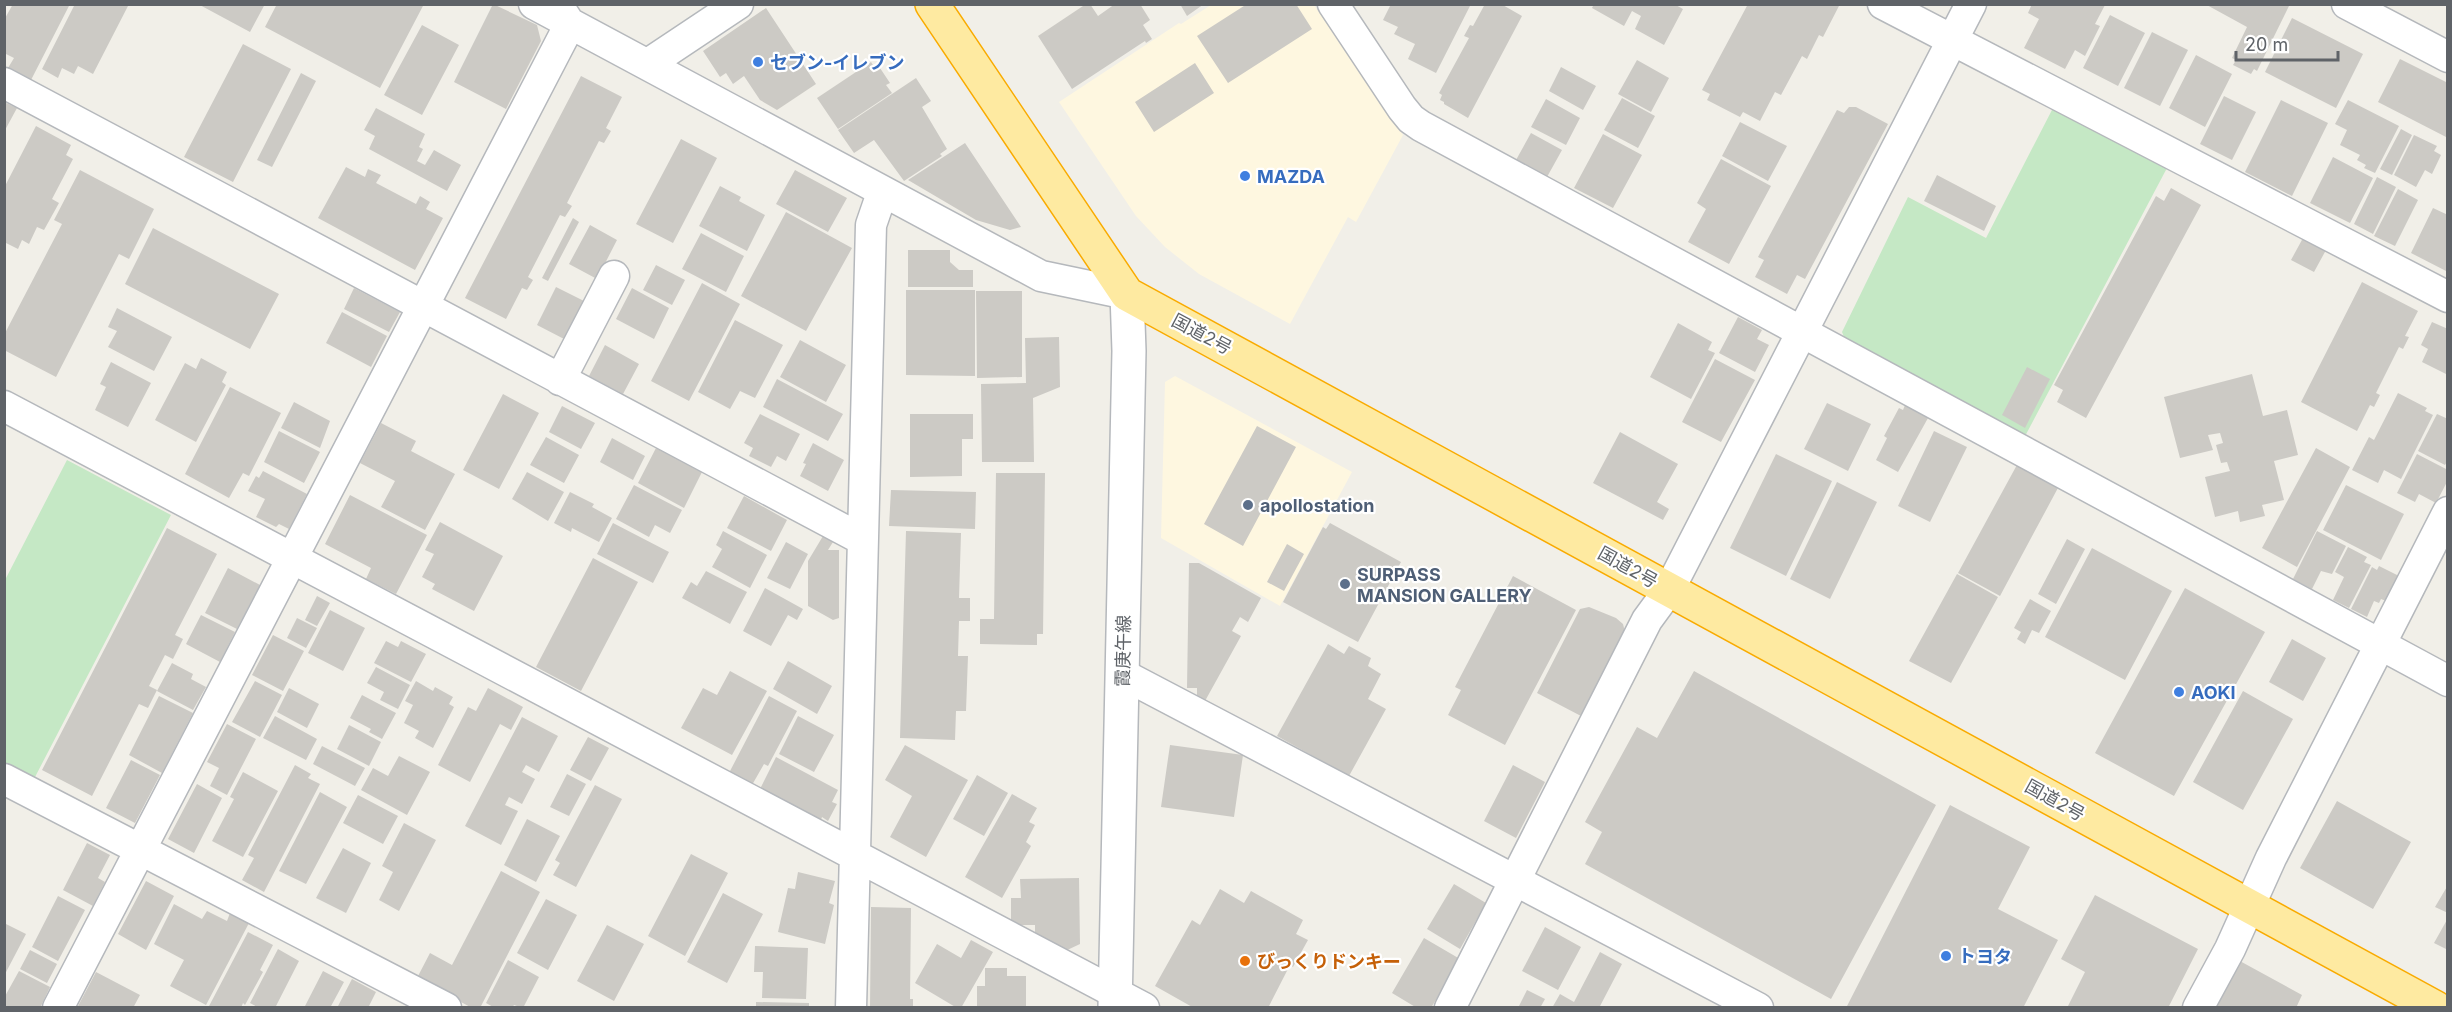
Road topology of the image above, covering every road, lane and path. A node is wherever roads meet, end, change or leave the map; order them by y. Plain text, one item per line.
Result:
1 (534, 4) edge
2 (738, 4) edge
3 (932, 4) edge
4 (1334, 4) edge
5 (1883, 4) edge
6 (1971, 4) edge
7 (2347, 4) edge
8 (564, 14) edge
9 (1952, 40) junction
10 (2448, 57) edge
11 (648, 64) junction
12 (4, 83) edge
13 (882, 192) junction
14 (614, 276) dead end
15 (1127, 294) junction
16 (2448, 297) edge
17 (422, 307) junction
18 (1802, 332) junction
19 (560, 380) junction
20 (4, 406) edge
21 (2448, 512) edge
22 (861, 539) junction
23 (291, 557) junction
24 (1669, 590) junction
25 (2379, 644) junction
26 (1122, 675) junction
27 (2448, 681) edge
28 (4, 779) edge
29 (140, 849) junction
30 (856, 857) junction
31 (1514, 879) junction
32 (2249, 906) junction
33 (1115, 1000) edge
34 (58, 1008) edge
35 (446, 1008) edge
36 (851, 1008) edge
37 (1144, 1008) edge
38 (1450, 1008) edge
39 (1758, 1008) edge
40 (2198, 1008) edge
41 (2436, 1008) edge

1 - 8 street
2 - 11 street
3 - 15 highway, 国道2号
4 - 18 street
5 - 9 street
6 - 9 street
7 - 10 street
8 - 11 street
8 - 17 street
9 - 16 street
9 - 18 street
11 - 13 street
12 - 17 street
13 - 15 street
13 - 22 street
14 - 19 street
15 - 24 highway, 国道2号
15 - 26 street, 霞庚午線
17 - 19 street
17 - 23 street
18 - 24 street
18 - 25 street
19 - 22 street
20 - 23 street
21 - 25 street
22 - 30 street
23 - 29 street
23 - 30 street
24 - 31 street
24 - 32 highway, 国道2号
25 - 27 street
25 - 32 street
26 - 31 street
26 - 33 street, 霞庚午線
28 - 29 street
29 - 34 street
29 - 35 street
30 - 33 street
30 - 36 street
31 - 38 street
31 - 39 street
32 - 40 street
32 - 41 highway, 国道2号
33 - 37 street

